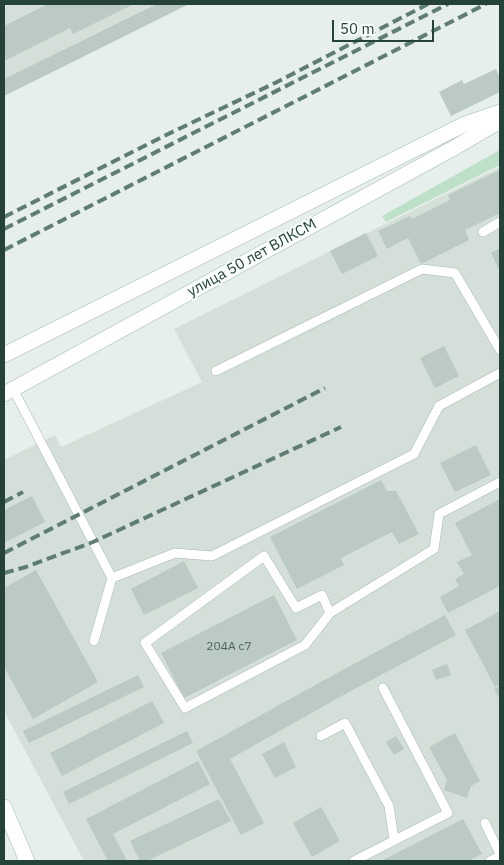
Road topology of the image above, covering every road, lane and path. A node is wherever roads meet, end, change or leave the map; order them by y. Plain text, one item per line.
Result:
1 (500, 112) edge
2 (500, 121) edge
3 (500, 222) edge
4 (482, 232) dead end
5 (500, 350) edge
6 (4, 355) edge
7 (216, 371) dead end
8 (500, 373) edge
9 (8, 392) edge
10 (500, 482) edge
11 (112, 578) junction
12 (330, 613) junction
13 (94, 641) dead end
14 (383, 688) dead end
15 (321, 736) dead end
16 (4, 807) edge
17 (485, 823) dead end
18 (394, 839) junction
19 (500, 855) edge
20 (27, 861) edge
21 (354, 861) edge
22 (490, 861) edge

1 - 6 street
2 - 9 street, улица 50 лет ВЛКСМ
3 - 4 lane
5 - 7 lane
8 - 11 lane
9 - 11 lane
10 - 12 lane
11 - 13 lane
12 - 12 lane
14 - 18 lane
15 - 18 lane
16 - 20 street
17 - 19 lane
18 - 21 lane
19 - 22 lane

